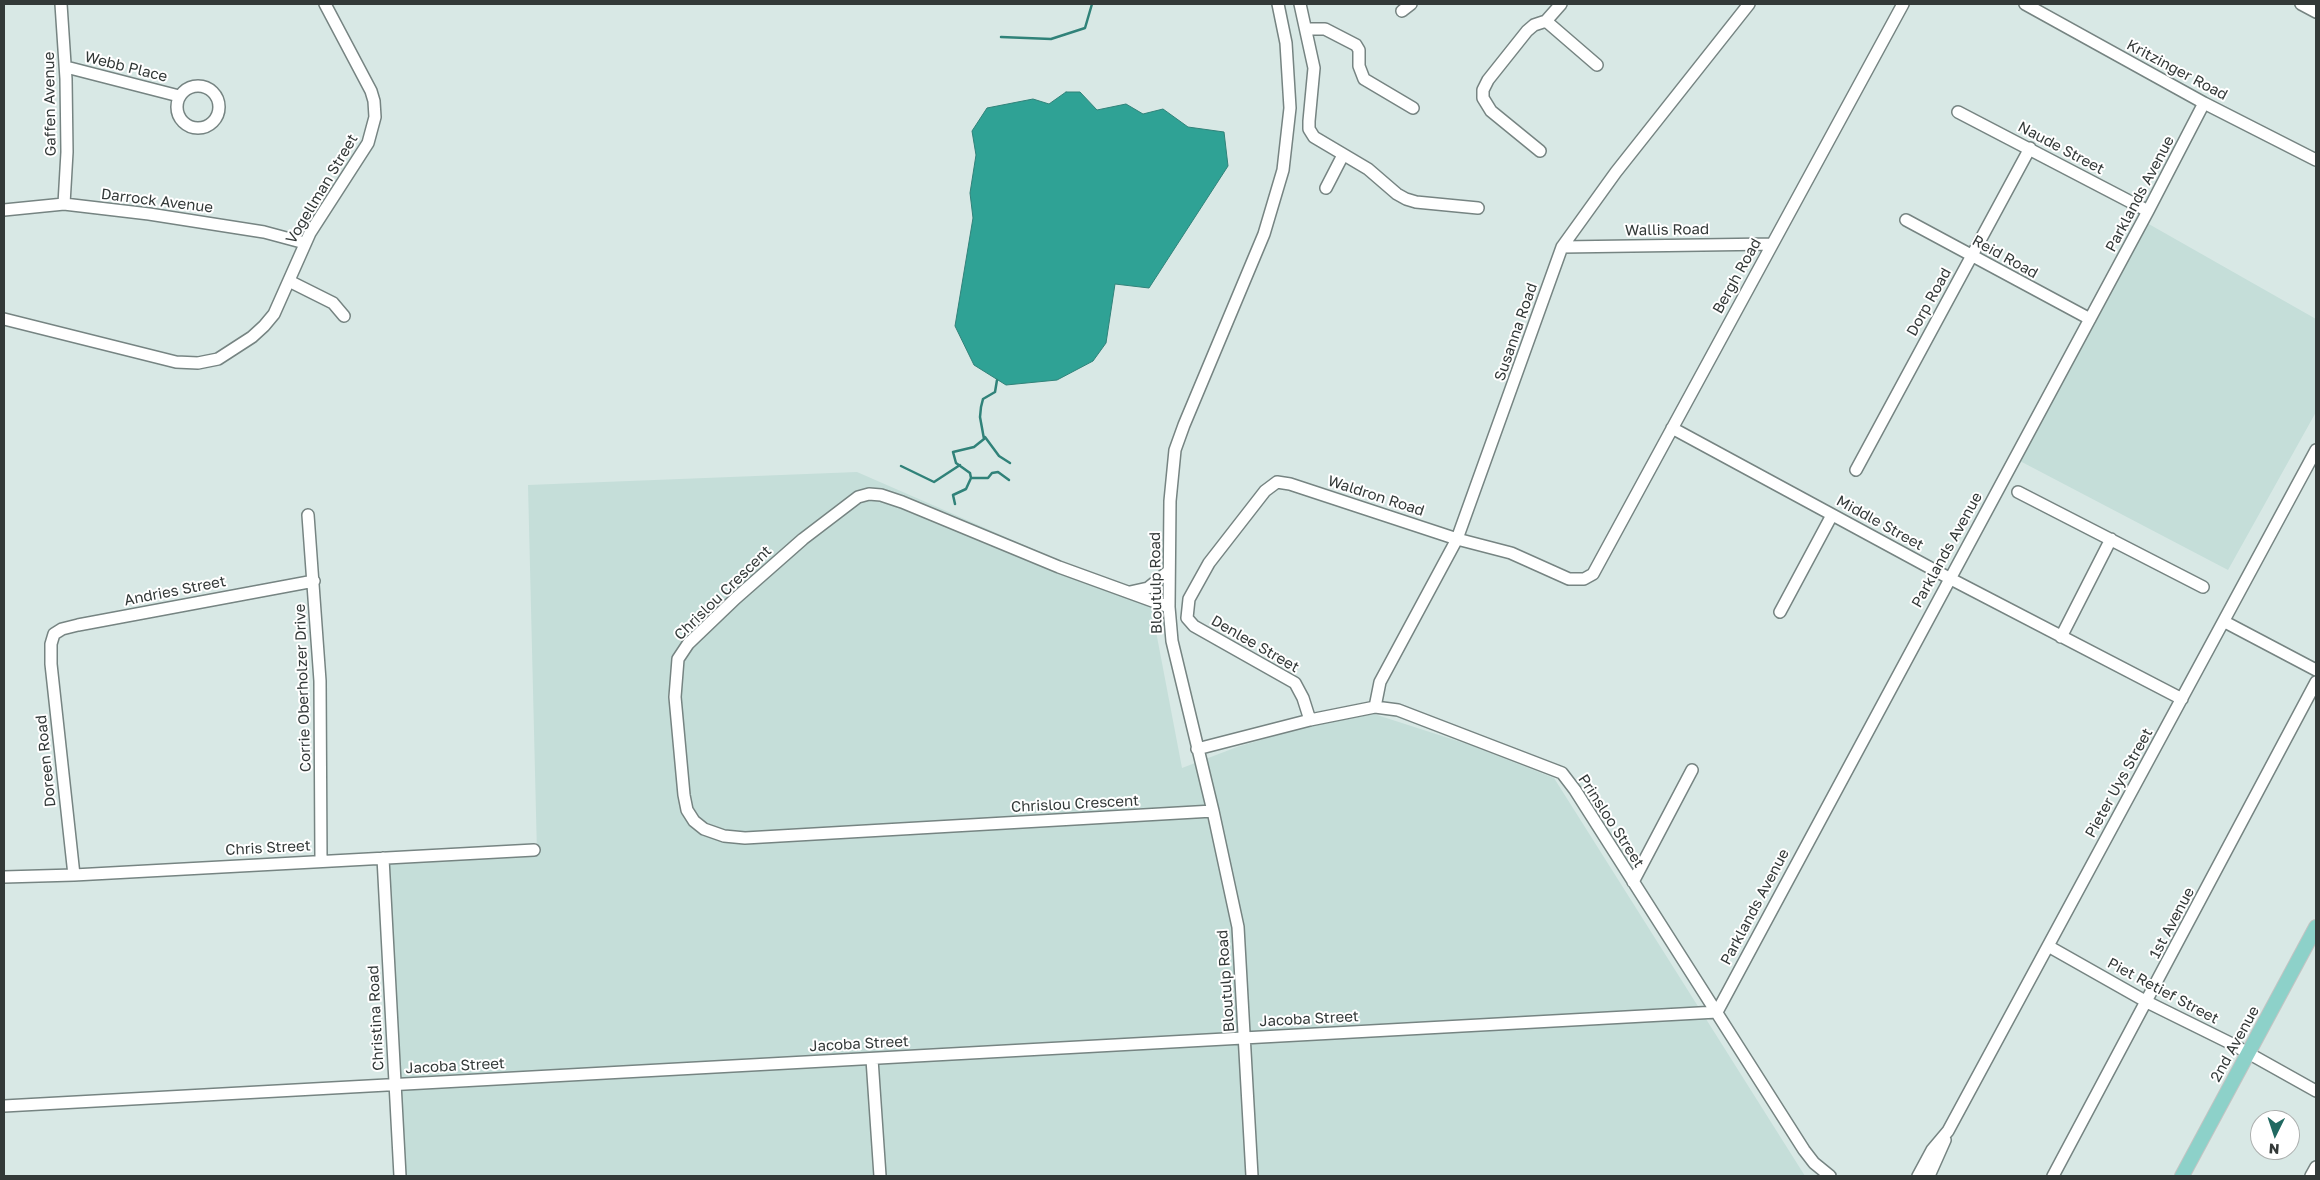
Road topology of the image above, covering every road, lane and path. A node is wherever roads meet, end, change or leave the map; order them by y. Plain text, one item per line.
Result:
1 (61, 4) edge
2 (325, 4) edge
3 (1278, 4) edge
4 (1300, 4) edge
5 (1561, 4) edge
6 (1749, 4) edge
7 (1903, 4) edge
8 (2025, 4) edge
9 (2301, 4) edge
10 (2316, 12) edge
11 (1546, 21) junction
12 (1306, 29) junction
13 (1597, 65) dead end
14 (66, 67) junction
15 (179, 96) dead end
16 (2204, 102) junction
17 (1413, 108) dead end
18 (1958, 112) dead end
19 (2030, 148) junction
20 (1540, 151) dead end
21 (1343, 155) junction
22 (2316, 160) edge
23 (1326, 188) dead end
24 (64, 204) junction
25 (1478, 208) dead end
26 (4, 210) edge
27 (2148, 212) junction
28 (1906, 220) dead end
29 (305, 244) junction
30 (1772, 244) junction
31 (1562, 246) junction
32 (1972, 256) junction
33 (289, 281) junction
34 (344, 316) dead end
35 (4, 319) edge
36 (2090, 319) junction
37 (1672, 428) junction
38 (2316, 450) edge
39 (1856, 470) dead end
40 (2018, 492) dead end
41 (1832, 514) junction
42 (308, 515) dead end
43 (1457, 539) junction
44 (2111, 539) junction
45 (1599, 564) joint
46 (1169, 572) junction
47 (1949, 578) junction
48 (314, 581) junction
49 (2203, 587) dead end
50 (1128, 592) junction
51 (1189, 599) joint
52 (1169, 608) junction
53 (1780, 612) dead end
54 (2225, 622) junction
55 (2061, 637) junction
56 (51, 644) joint
57 (2316, 670) edge
58 (2316, 682) edge
59 (2182, 699) junction
60 (1375, 707) junction
61 (1310, 720) junction
62 (1198, 749) junction
63 (1692, 770) dead end
64 (1213, 811) junction
65 (534, 850) dead end
66 (383, 858) junction
67 (321, 860) junction
68 (74, 875) junction
69 (4, 876) edge
70 (1633, 882) junction
71 (2316, 927) edge
72 (2048, 946) junction
73 (2147, 1002) junction
74 (1717, 1012) junction
75 (1245, 1038) junction
76 (2248, 1053) junction
77 (872, 1058) junction
78 (394, 1085) junction
79 (2316, 1091) edge
80 (4, 1106) edge
81 (1948, 1131) junction
82 (2316, 1167) edge
83 (400, 1176) edge
84 (880, 1176) edge
85 (1252, 1176) edge
86 (1830, 1176) edge
87 (1918, 1176) edge
88 (1929, 1176) edge
89 (2053, 1176) edge
90 (2182, 1176) edge
91 (2311, 1176) edge

1 - 14 street, Gaffen Avenue
2 - 29 street, Vogellman Street
3 - 46 street, Bloutulp Road
4 - 12 street
5 - 11 street
6 - 31 street, Susanna Road
7 - 30 street, Bergh Road
8 - 16 street, Kritzinger Road
9 - 10 street
11 - 13 street
11 - 20 street
12 - 17 street
12 - 21 street
14 - 15 street, Webb Place
14 - 24 street, Gaffen Avenue
16 - 22 street, Kritzinger Road
16 - 27 street, Parklands Avenue
18 - 19 street, Naude Street
19 - 27 street, Naude Street
19 - 32 street, Dorp Road
21 - 23 street
21 - 25 street
24 - 26 street, Darrock Avenue
24 - 29 street, Darrock Avenue
27 - 36 street, Parklands Avenue
28 - 32 street, Reid Road
29 - 33 street, Vogellman Street
30 - 31 street, Wallis Road
30 - 37 street, Bergh Road
31 - 43 street, Susanna Road
32 - 36 street, Reid Road
32 - 39 street, Dorp Road
33 - 34 street
33 - 35 street, Vogellman Street
36 - 47 street, Parklands Avenue
37 - 41 street, Middle Street
37 - 45 street, Bergh Road
38 - 54 street, Pieter Uys Street
40 - 44 street
41 - 47 street, Middle Street
41 - 53 street
42 - 48 street, Corrie Oberholzer Drive
43 - 45 street, Waldron Road
43 - 51 street, Waldron Road
43 - 60 street, Susanna Road
44 - 49 street
44 - 55 street
46 - 50 street
46 - 52 street, Bloutulp Road
47 - 55 street, Middle Street
47 - 74 street, Parklands Avenue
48 - 56 street, Andries Street
48 - 67 street, Corrie Oberholzer Drive
50 - 52 street, Chrislou Crescent
50 - 64 street, Chrislou Crescent
51 - 61 street, Denlee Street
52 - 62 street, Bloutulp Road
54 - 57 street
54 - 59 street, Pieter Uys Street
55 - 59 street, Middle Street
56 - 68 street, Doreen Road
58 - 73 street, 1st Avenue
59 - 72 street, Pieter Uys Street
60 - 61 street, Prinsloo Street
60 - 70 street, Prinsloo Street
61 - 62 street, Prinsloo Street
62 - 64 street, Bloutulp Road
63 - 70 street
64 - 75 street, Bloutulp Road
65 - 66 street, Chris Street
66 - 67 street, Chris Street
66 - 78 street, Christina Road
67 - 68 street, Chris Street
68 - 69 street, Chris Street
70 - 74 street, Prinsloo Street
71 - 76 main road, 2nd Avenue
72 - 73 street, Piet Retief Street
72 - 81 street, Pieter Uys Street
73 - 76 street, Piet Retief Street
73 - 89 street, 1st Avenue
74 - 75 street, Jacoba Street
74 - 86 street, Prinsloo Street
75 - 77 street, Jacoba Street
75 - 85 street, Bloutulp Road
76 - 79 street, Piet Retief Street
76 - 90 main road, 2nd Avenue
77 - 78 street, Jacoba Street
77 - 84 street
78 - 80 street, Jacoba Street
78 - 83 street, Christina Road
81 - 87 street, Pieter Uys Street
81 - 88 street, Pieter Uys Street
82 - 91 street

